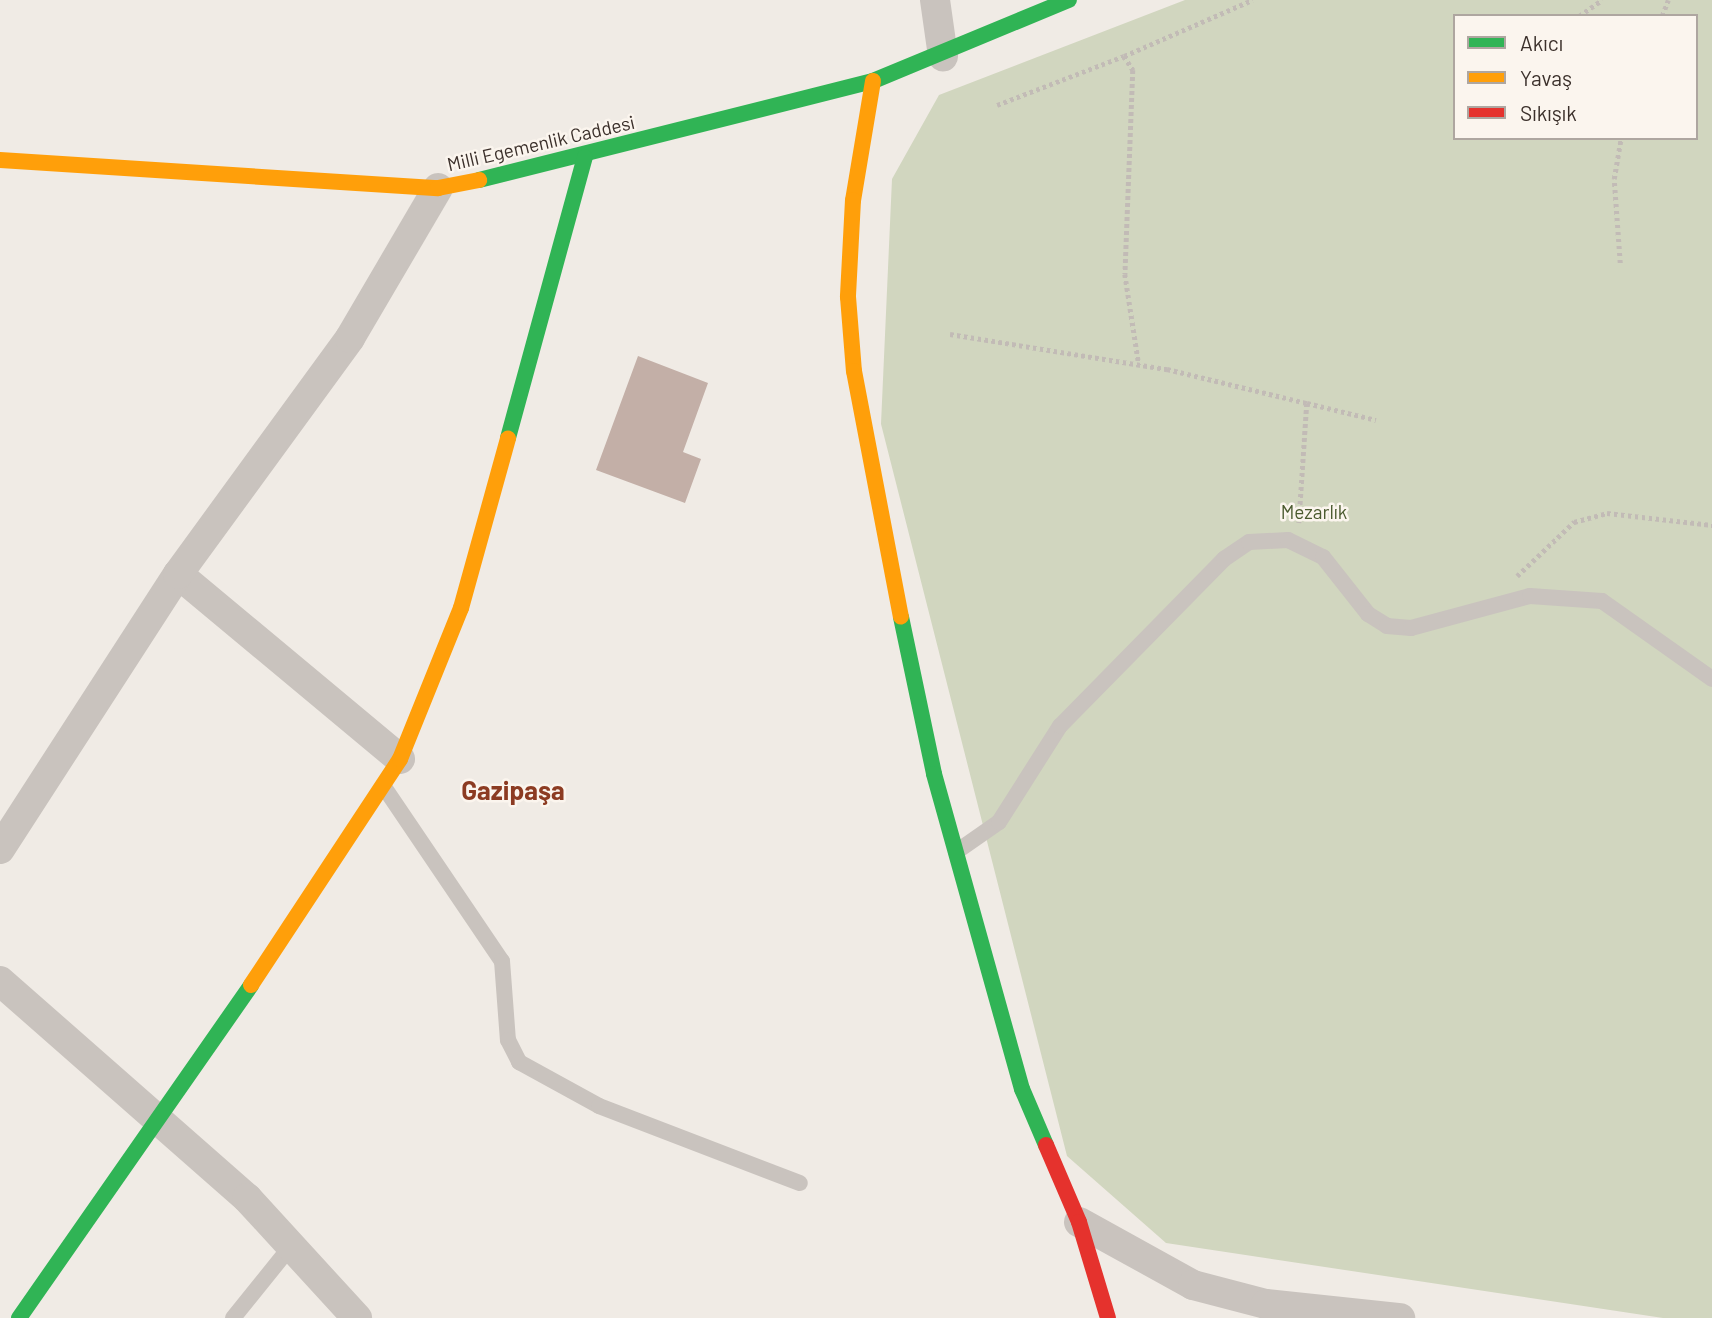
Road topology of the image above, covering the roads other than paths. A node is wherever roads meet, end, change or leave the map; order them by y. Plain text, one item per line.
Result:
1 (935, 0) edge
2 (1069, 0) edge
3 (943, 56) junction
4 (873, 81) junction
5 (585, 157) junction
6 (0, 160) edge
7 (438, 188) junction
8 (178, 575) junction
9 (1712, 679) edge
10 (400, 759) junction
11 (384, 787) junction
12 (0, 849) edge
13 (956, 852) junction
14 (0, 981) edge
15 (161, 1122) junction
16 (800, 1183) dead end
17 (1079, 1222) junction
18 (292, 1245) junction
19 (19, 1318) edge
20 (233, 1318) edge
21 (357, 1318) edge
22 (1108, 1318) edge
23 (1400, 1318) edge

1 - 3 street
2 - 3 street, Milli Egemenlik Caddesi
3 - 4 street, Milli Egemenlik Caddesi
4 - 5 street, Milli Egemenlik Caddesi
4 - 13 street
5 - 7 street, Milli Egemenlik Caddesi
5 - 10 street
6 - 7 street, Milli Egemenlik Caddesi
7 - 8 street
8 - 10 street
8 - 12 street
9 - 13 lane
10 - 11 street
11 - 15 street
11 - 16 lane
13 - 17 street
14 - 15 street
15 - 18 street
15 - 19 street
17 - 22 street
17 - 23 street
18 - 20 lane
18 - 21 street

